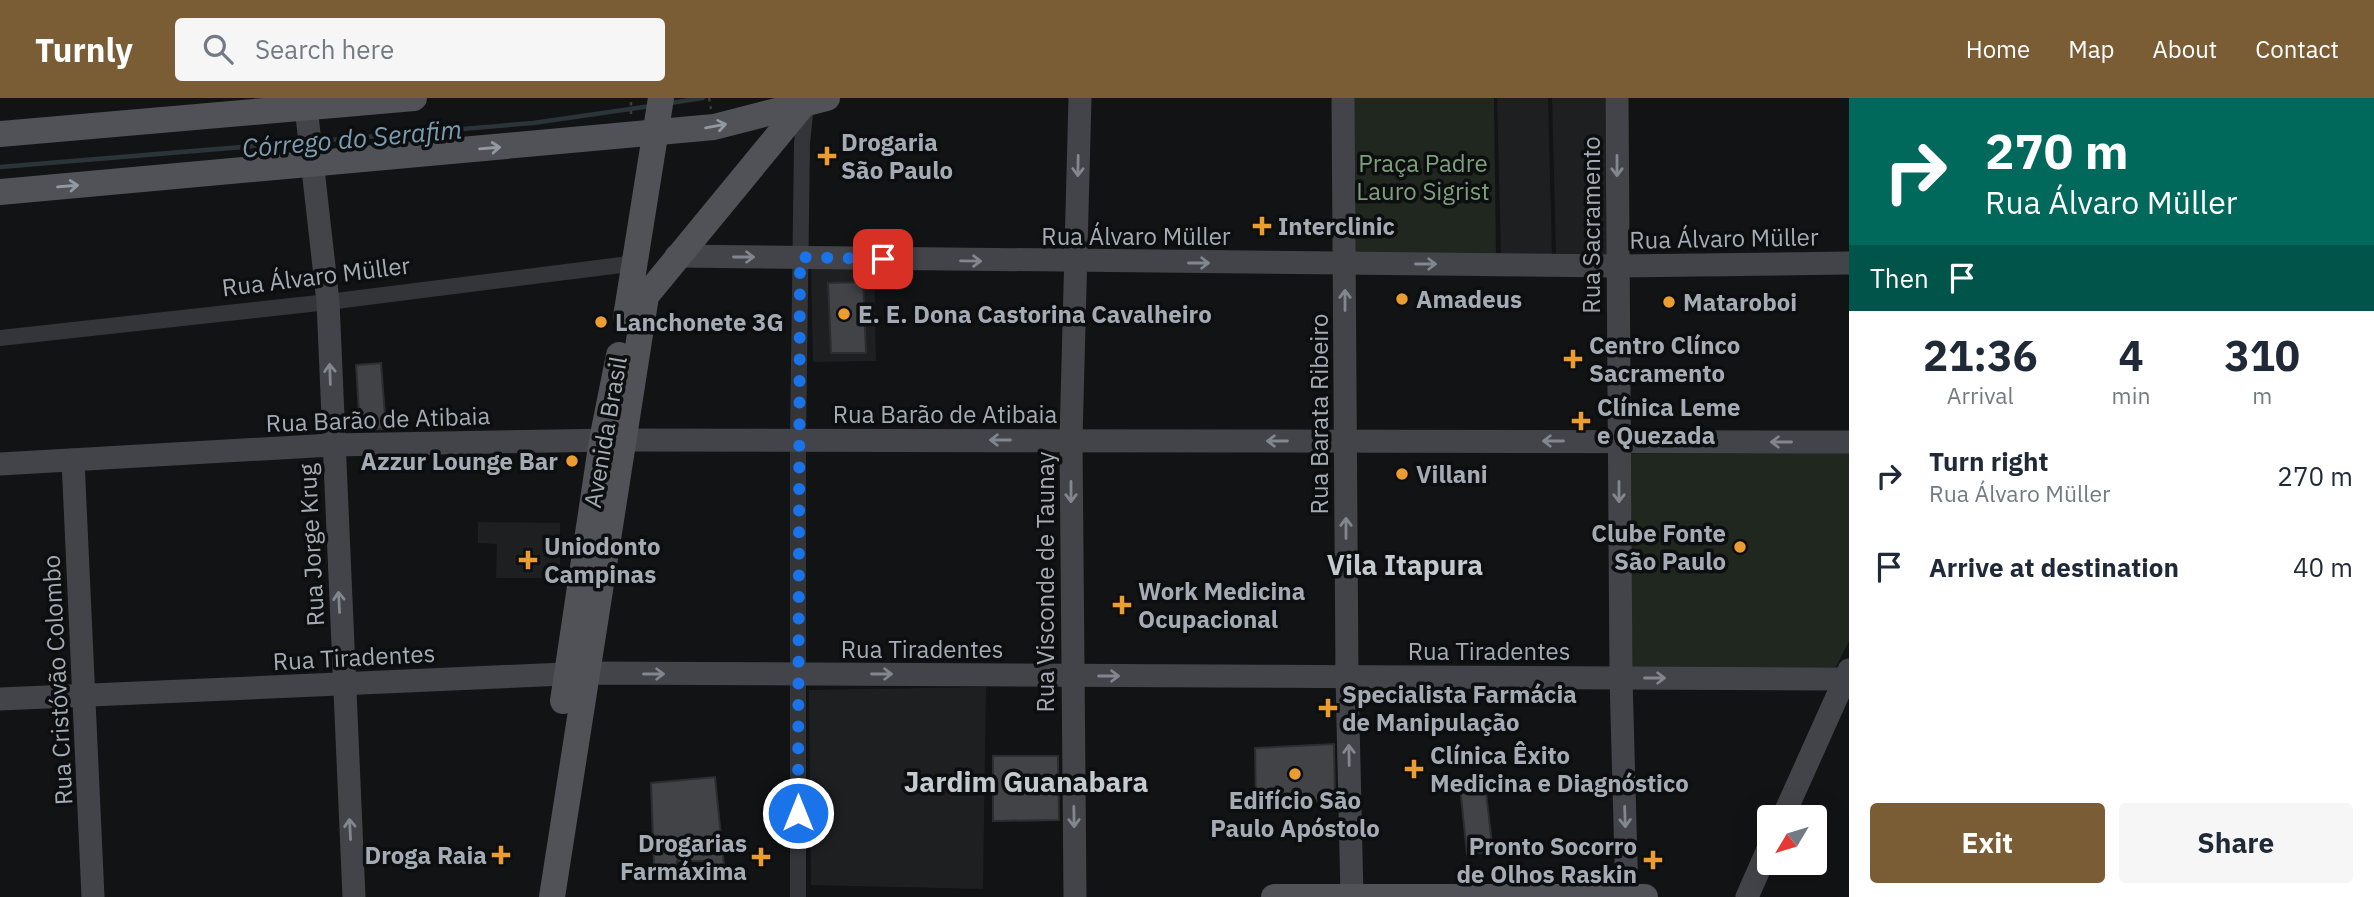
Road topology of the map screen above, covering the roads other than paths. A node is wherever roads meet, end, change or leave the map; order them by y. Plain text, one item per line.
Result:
1 (414, 98) edge
2 (1080, 98) edge
3 (1343, 98) edge
4 (1616, 98) edge
5 (803, 103) edge
6 (306, 108) edge
7 (658, 118) edge
8 (0, 134) edge
9 (311, 159) junction
10 (0, 192) edge
11 (676, 256) junction
12 (800, 257) junction
13 (637, 262) junction
14 (1075, 262) junction
15 (1849, 263) edge
16 (1344, 264) junction
17 (1618, 266) junction
18 (646, 296) junction
19 (328, 302) junction
20 (0, 338) edge
21 (1071, 439) junction
22 (612, 440) junction
23 (798, 440) junction
24 (1345, 441) junction
25 (1619, 441) junction
26 (1849, 442) edge
27 (332, 445) junction
28 (73, 460) junction
29 (0, 464) edge
30 (577, 674) junction
31 (797, 674) junction
32 (1847, 675) edge
33 (1071, 676) junction
34 (1347, 677) junction
35 (1621, 678) junction
36 (343, 684) junction
37 (84, 695) junction
38 (0, 699) edge
39 (1788, 805) edge
40 (1757, 874) edge
41 (93, 897) edge
42 (354, 897) edge
43 (534, 897) edge
44 (552, 897) edge
45 (798, 897) edge
46 (1076, 897) edge
47 (1274, 897) edge
48 (1352, 897) edge
49 (1627, 897) edge
50 (1645, 897) edge
51 (1747, 897) edge

1 - 6 main road
2 -> 14 main road, Rua Visconde de Taunay
3 - 16 main road, Rua Barata Ribeiro
4 -> 17 main road, Rua Sacramento
7 -> 5 main road
5 - 11 main road, Avenida Brasil
5 - 12 street
5 - 18 main road
6 - 8 main road
6 - 9 main road, Rua Jorge Krug
9 -> 7 main road
7 - 13 main road, Avenida Brasil
10 -> 9 main road
9 - 19 main road, Rua Jorge Krug
11 -> 12 main road, Rua Álvaro Müller
11 - 18 main road, Avenida Brasil
12 -> 14 main road, Rua Álvaro Müller
12 - 23 street
13 - 19 street, Rua Álvaro Müller
13 - 22 main road, Avenida Brasil
14 -> 16 main road, Rua Álvaro Müller
14 - 21 main road, Rua Visconde de Taunay
15 - 17 main road, Rua Álvaro Müller
16 -> 17 main road, Rua Álvaro Müller
24 -> 16 main road, Rua Barata Ribeiro
17 - 25 main road, Rua Sacramento
18 - 22 main road, Avenida Brasil
19 - 20 street, Rua Álvaro Müller
27 -> 19 main road, Rua Jorge Krug
21 -> 23 main road, Rua Barão de Atibaia
24 -> 21 main road, Rua Barão de Atibaia
21 -> 33 main road, Rua Visconde de Taunay
22 - 23 main road, Rua Barão de Atibaia
22 - 27 main road, Rua Barão de Atibaia
22 - 30 main road, Avenida Brasil
23 - 31 street
25 -> 24 main road, Rua Barão de Atibaia
34 -> 24 main road, Rua Barata Ribeiro
26 -> 25 main road, Rua Barão de Atibaia
25 -> 35 main road, Rua Sacramento
27 - 28 main road, Rua Barão de Atibaia
36 -> 27 main road, Rua Jorge Krug
28 - 29 main road, Rua Barão de Atibaia
28 - 37 main road, Rua Cristóvão Colombo
30 -> 31 main road, Rua Tiradentes
30 - 36 main road, Rua Tiradentes
30 - 43 main road, Avenida Brasil
30 - 44 main road, Avenida Brasil
31 -> 33 main road, Rua Tiradentes
31 - 45 street
35 -> 32 main road, Rua Tiradentes
32 - 39 main road
33 -> 34 main road, Rua Tiradentes
33 -> 46 main road, Rua Visconde de Taunay
34 - 35 main road, Rua Tiradentes
48 -> 34 main road, Rua Barata Ribeiro
35 -> 49 main road, Rua Sacramento
36 - 37 main road, Rua Tiradentes
42 -> 36 main road, Rua Jorge Krug
37 - 38 main road, Rua Tiradentes
37 - 41 main road, Rua Cristóvão Colombo
40 - 51 main road
47 - 48 main road
48 - 49 main road
49 - 50 main road

